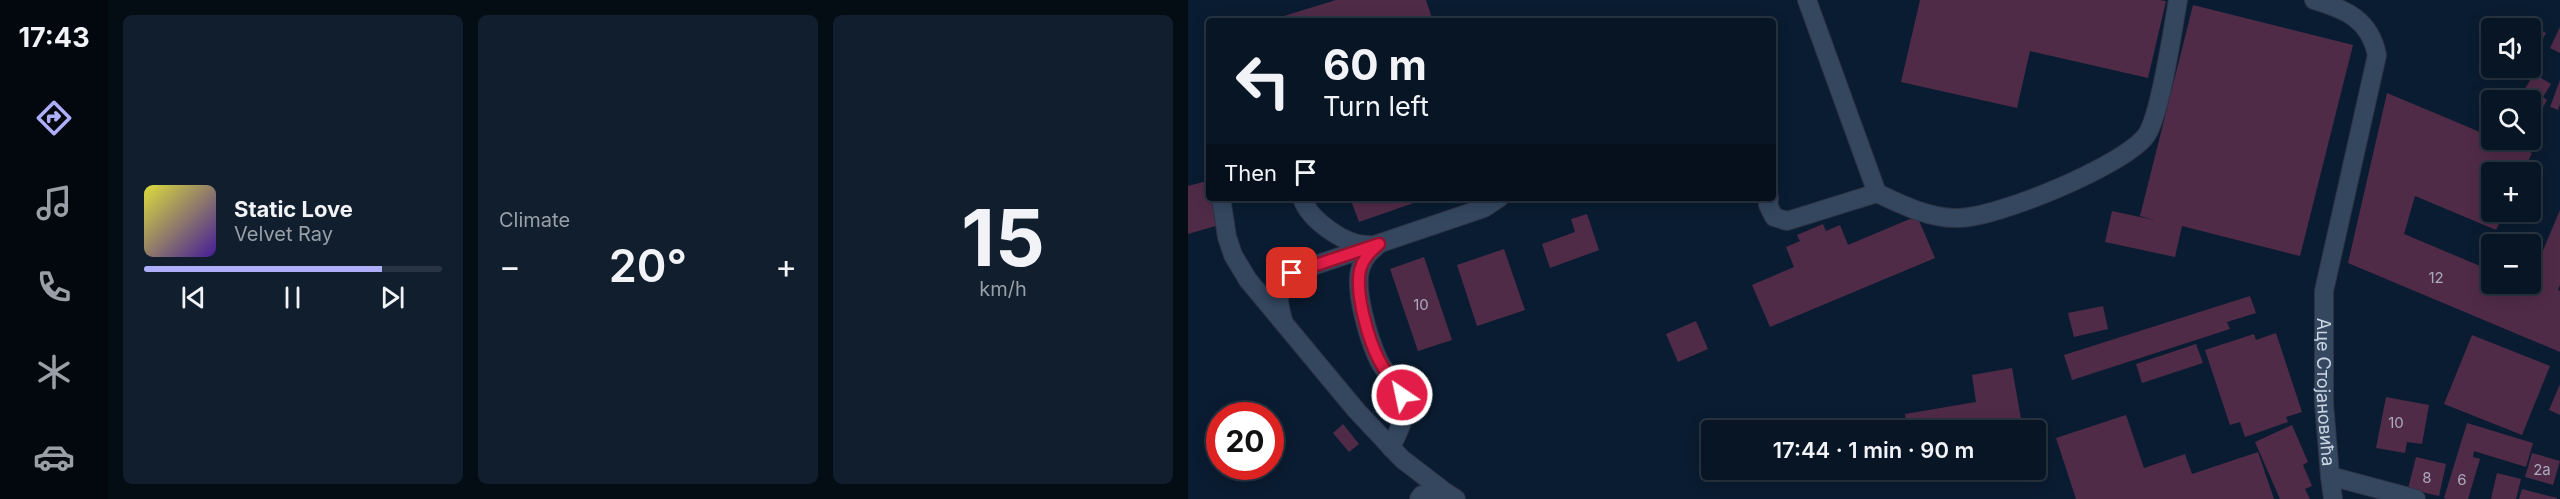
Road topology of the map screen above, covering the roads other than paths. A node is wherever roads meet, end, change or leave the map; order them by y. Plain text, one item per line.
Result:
1 (1807, 0) edge
2 (2178, 0) edge
3 (2314, 0) edge
4 (1877, 193) junction
5 (1221, 201) edge
6 (1304, 201) edge
7 (1494, 201) edge
8 (1769, 201) edge
9 (1379, 244) junction
10 (1283, 322) junction
11 (1391, 448) junction
12 (2330, 476) junction
13 (1450, 496) edge
14 (1419, 499) edge
15 (2333, 499) edge
16 (2416, 499) edge

1 - 4 street
2 - 4 street
3 - 12 street, Аце Стојановића
4 - 8 street
5 - 10 street
6 - 9 street
7 - 9 street
9 - 10 street
9 - 11 street
10 - 11 street
11 - 13 street
12 - 15 street
12 - 16 street, Аце Стојановића
13 - 14 street

